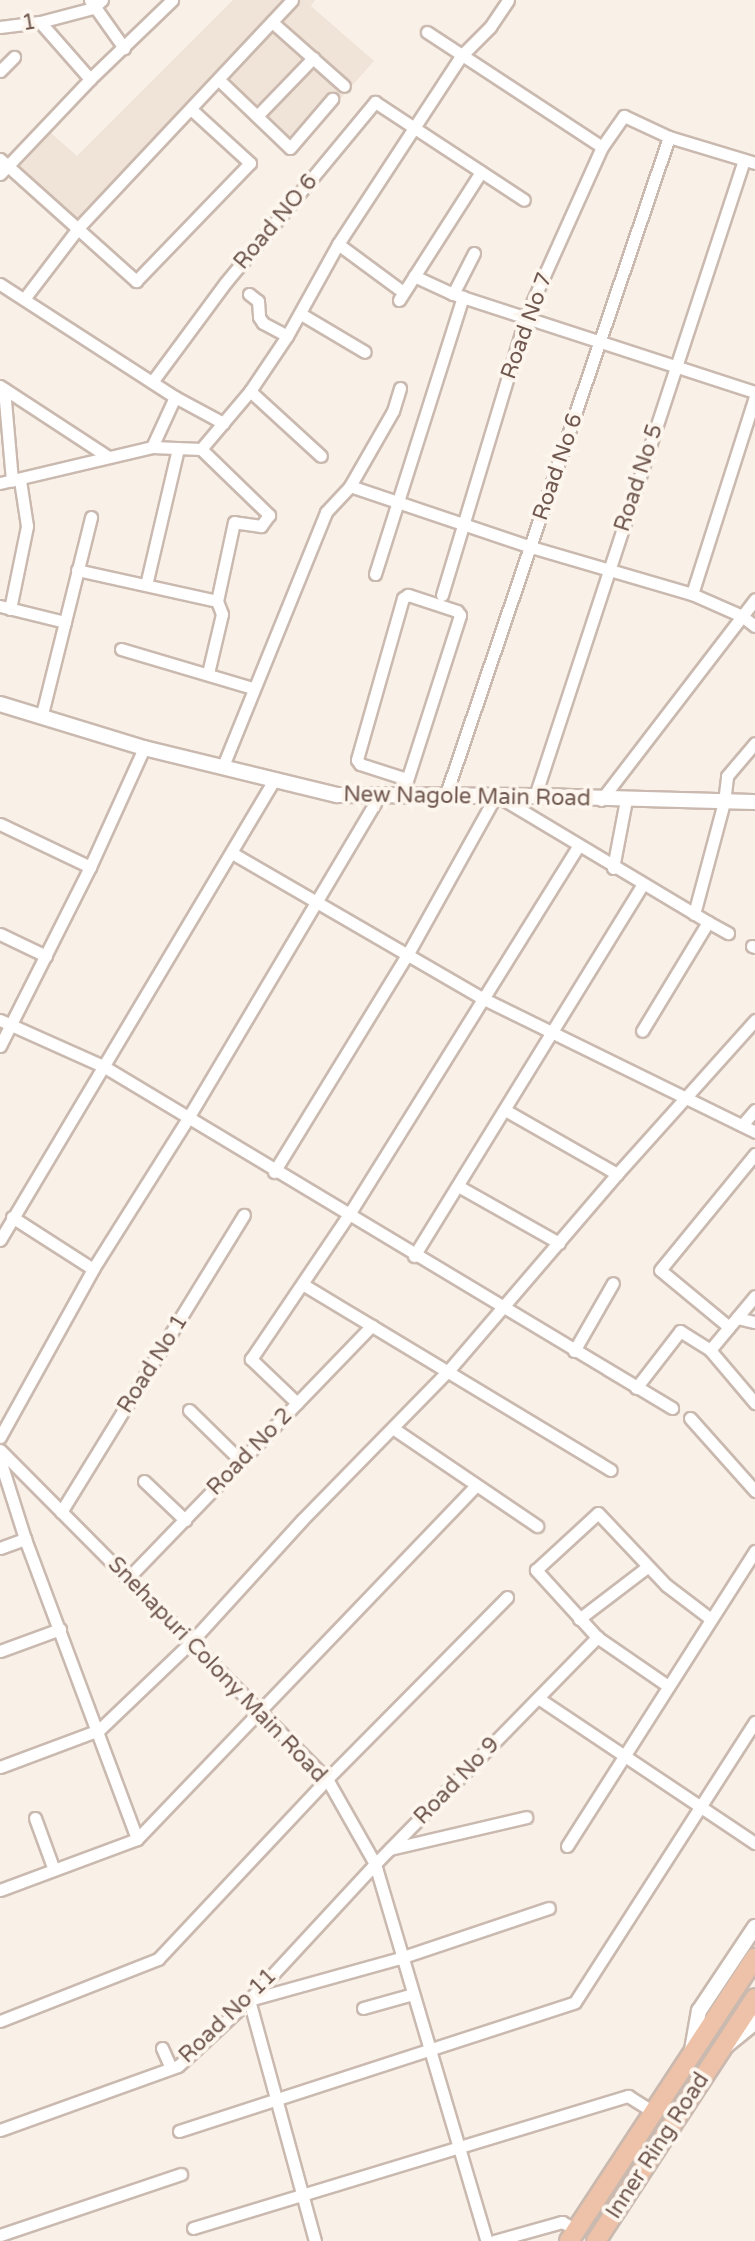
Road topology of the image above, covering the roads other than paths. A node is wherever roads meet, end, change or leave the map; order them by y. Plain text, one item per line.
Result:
1 (172, 0) edge
2 (292, 0) edge
3 (508, 0) edge
4 (95, 3) edge
5 (40, 22) junction
6 (272, 22) junction
7 (0, 27) edge
8 (427, 32) dead end
9 (124, 48) junction
10 (461, 56) junction
11 (14, 57) dead end
12 (313, 58) junction
13 (0, 71) edge
14 (90, 79) junction
15 (219, 80) junction
16 (344, 86) dead end
17 (332, 99) dead end
18 (192, 110) junction
19 (257, 116) junction
20 (414, 129) junction
21 (669, 137) junction
22 (602, 147) junction
23 (4, 162) edge
24 (750, 162) edge
25 (481, 172) junction
26 (0, 174) edge
27 (524, 200) dead end
28 (79, 227) junction
29 (338, 244) junction
30 (474, 253) dead end
31 (414, 276) junction
32 (0, 284) edge
33 (249, 294) dead end
34 (458, 295) junction
35 (24, 299) junction
36 (301, 314) junction
37 (526, 316) junction
38 (287, 336) junction
39 (600, 341) junction
40 (365, 352) dead end
41 (676, 366) junction
42 (152, 382) junction
43 (2, 387) edge
44 (400, 388) dead end
45 (250, 391) junction
46 (755, 394) edge
47 (175, 397) junction
48 (223, 423) junction
49 (152, 447) junction
50 (178, 449) junction
51 (201, 449) junction
52 (107, 456) junction
53 (321, 456) dead end
54 (11, 481) edge
55 (350, 486) junction
56 (398, 502) junction
57 (91, 517) dead end
58 (465, 526) junction
59 (531, 547) junction
60 (77, 570) junction
61 (609, 570) junction
62 (375, 574) dead end
63 (146, 585) junction
64 (692, 594) junction
65 (442, 595) dead end
66 (755, 599) edge
67 (217, 601) junction
68 (5, 608) edge
69 (742, 616) junction
70 (65, 622) junction
71 (755, 626) edge
72 (121, 649) dead end
73 (208, 673) junction
74 (253, 688) junction
75 (0, 704) edge
76 (42, 714) junction
77 (755, 743) edge
78 (144, 748) junction
79 (223, 766) junction
80 (407, 779) junction
81 (274, 780) junction
82 (496, 795) junction
83 (402, 796) junction
84 (535, 796) junction
85 (445, 797) junction
86 (378, 798) junction
87 (601, 800) junction
88 (626, 800) junction
89 (724, 802) junction
90 (755, 802) edge
91 (0, 824) edge
92 (578, 846) junction
93 (232, 853) junction
94 (90, 867) junction
95 (613, 868) junction
96 (642, 885) junction
97 (316, 904) junction
98 (694, 914) junction
99 (708, 922) junction
100 (728, 933) dead end
101 (0, 934) edge
102 (46, 956) junction
103 (406, 957) junction
104 (484, 999) junction
105 (755, 1020) edge
106 (5, 1023) edge
107 (642, 1031) dead end
108 (552, 1034) junction
109 (0, 1046) edge
110 (103, 1066) junction
111 (684, 1099) junction
112 (505, 1110) junction
113 (755, 1110) edge
114 (188, 1118) junction
115 (742, 1125) junction
116 (755, 1132) edge
117 (755, 1154) edge
118 (274, 1172) junction
119 (617, 1174) junction
120 (458, 1186) junction
121 (244, 1215) dead end
122 (348, 1216) junction
123 (12, 1217) junction
124 (0, 1240) edge
125 (559, 1243) junction
126 (414, 1256) junction
127 (93, 1269) junction
128 (613, 1283) dead end
129 (304, 1285) junction
130 (755, 1296) edge
131 (503, 1306) junction
132 (733, 1322) junction
133 (755, 1322) edge
134 (372, 1325) junction
135 (710, 1350) junction
136 (574, 1351) junction
137 (449, 1370) junction
138 (636, 1388) junction
139 (297, 1403) junction
140 (755, 1403) edge
141 (672, 1408) dead end
142 (189, 1410) dead end
143 (690, 1418) dead end
144 (394, 1429) junction
145 (0, 1437) edge
146 (0, 1450) edge
147 (0, 1460) edge
148 (241, 1461) junction
149 (611, 1470) dead end
150 (144, 1481) dead end
151 (476, 1485) junction
152 (755, 1491) edge
153 (61, 1512) junction
154 (185, 1520) junction
155 (537, 1526) dead end
156 (25, 1539) junction
157 (0, 1548) edge
158 (755, 1551) edge
159 (647, 1567) junction
160 (128, 1578) junction
161 (507, 1597) dead end
162 (579, 1619) junction
163 (711, 1619) junction
164 (60, 1629) junction
165 (597, 1637) junction
166 (191, 1642) junction
167 (0, 1651) edge
168 (668, 1686) junction
169 (538, 1698) junction
170 (258, 1710) junction
171 (755, 1722) edge
172 (99, 1730) junction
173 (625, 1753) junction
174 (0, 1767) edge
175 (327, 1779) junction
176 (701, 1805) junction
177 (526, 1817) dead end
178 (35, 1818) dead end
179 (137, 1839) junction
180 (755, 1843) edge
181 (567, 1846) dead end
182 (390, 1849) junction
183 (375, 1864) junction
184 (54, 1870) junction
185 (0, 1890) edge
186 (549, 1908) dead end
187 (755, 1927) edge
188 (400, 1958) junction
189 (755, 1958) edge
190 (413, 1994) junction
191 (755, 1998) edge
192 (249, 2000) junction
193 (363, 2008) dead end
194 (0, 2021) edge
195 (755, 2022) edge
196 (162, 2048) dead end
197 (432, 2050) junction
198 (720, 2050) junction
199 (692, 2051) junction
200 (171, 2068) junction
201 (275, 2100) junction
202 (652, 2111) junction
203 (0, 2130) edge
204 (179, 2131) dead end
205 (458, 2147) junction
206 (181, 2174) dead end
207 (300, 2192) junction
208 (193, 2228) dead end
209 (0, 2235) edge
210 (573, 2235) edge
211 (315, 2241) edge
212 (487, 2241) edge
213 (494, 2241) edge
214 (596, 2241) edge

1 - 9 street
2 - 6 street
3 - 10 street
4 - 5 street, 1
4 - 9 street
5 - 7 street, 1
5 - 14 street
6 - 12 street
6 - 15 street
8 - 10 street
9 - 14 street
10 - 20 street
10 - 22 street
11 - 13 street
12 - 16 street
12 - 19 street
14 - 23 street
15 - 18 street
15 - 19 street
17 - 19 street
18 - 28 street
18 - 28 street
20 - 25 street
20 - 29 street
20 - 42 street, Road NO 6
21 - 22 street, Road No 7
21 - 24 street
21 - 39 street, Road No 6
22 - 37 street, Road No 7
23 - 26 street
23 - 28 street
24 - 41 street, Road No 5
25 - 27 street
25 - 31 street
28 - 35 street
29 - 31 street
29 - 36 street
30 - 34 street
31 - 34 street
32 - 35 street
33 - 38 street
34 - 37 street
34 - 56 street
35 - 42 street
36 - 38 street
36 - 40 street
37 - 39 street
37 - 58 street, Road No 7
38 - 45 street
39 - 41 street
39 - 59 street, Road No 6
41 - 46 street
41 - 61 street, Road No 5
42 - 47 street
43 - 52 street
43 - 54 street
44 - 55 street
45 - 48 street
45 - 53 street
46 - 64 street
47 - 48 street
47 - 49 street
48 - 51 street
49 - 50 street
49 - 52 street
50 - 51 street
50 - 63 street
51 - 67 street
52 - 54 street
54 - 68 street
55 - 56 street
55 - 74 street
56 - 58 street
56 - 62 street
57 - 60 street
58 - 59 street
58 - 65 street, Road No 7
59 - 61 street
59 - 85 street, Road No 6
60 - 63 street
60 - 70 street
61 - 64 street
61 - 84 street, Road No 5
63 - 67 street
64 - 69 street
66 - 69 street
67 - 73 street
68 - 70 street
69 - 71 street
69 - 87 street
70 - 76 street
72 - 73 street
73 - 74 street
74 - 79 street
75 - 76 street, New Nagole Main Road
76 - 78 street, New Nagole Main Road
77 - 89 street
78 - 79 street, New Nagole Main Road
78 - 94 street
79 - 81 street, New Nagole Main Road
80 - 80 street
80 - 83 street
81 - 86 street, New Nagole Main Road
81 - 93 street
82 - 84 street, New Nagole Main Road
82 - 85 street, New Nagole Main Road
82 - 92 street
82 - 103 street
83 - 85 street, New Nagole Main Road
83 - 86 street, New Nagole Main Road
84 - 87 street, New Nagole Main Road
86 - 97 street
87 - 88 street, New Nagole Main Road
88 - 89 street, New Nagole Main Road
88 - 95 street
89 - 90 street, New Nagole Main Road
89 - 98 street
91 - 94 street
92 - 95 street
92 - 104 street
93 - 97 street
93 - 110 street
94 - 102 street
95 - 96 street
96 - 98 street
96 - 108 street
97 - 103 street
97 - 114 street
98 - 99 street
99 - 100 street
99 - 107 street
101 - 102 street
102 - 106 street
103 - 104 street
103 - 118 street
104 - 108 street
104 - 122 street
105 - 111 street
106 - 109 street
106 - 110 street
108 - 111 street
108 - 112 street
110 - 114 street
110 - 123 street
111 - 115 street
111 - 119 street
112 - 119 street
112 - 120 street
113 - 115 street
114 - 118 street
114 - 127 street
115 - 116 street
117 - 132 street
118 - 122 street
119 - 125 street
120 - 125 street
120 - 126 street
121 - 153 street, Road No 1
122 - 126 street
122 - 129 street
123 - 124 street
123 - 127 street
125 - 131 street
126 - 131 street
127 - 145 street
128 - 136 street
129 - 134 street
129 - 139 street
130 - 132 street
131 - 136 street
131 - 137 street
132 - 133 street
132 - 135 street
134 - 137 street
134 - 139 street, Road No 2
135 - 138 street
135 - 140 street
136 - 138 street
137 - 144 street
137 - 149 street
138 - 141 street
139 - 148 street, Road No 2
142 - 148 street
143 - 152 street
144 - 151 street
144 - 166 street
146 - 153 street, Snehapuri Colony Main Road
147 - 156 street
148 - 154 street, Road No 2
150 - 154 street
151 - 155 street
151 - 170 street
153 - 160 street, Snehapuri Colony Main Road
154 - 160 street, Road No 2
156 - 157 street
156 - 164 street
158 - 163 street
159 - 162 street
159 - 162 street
159 - 163 street
160 - 166 street, Snehapuri Colony Main Road
161 - 175 street
162 - 165 street
163 - 168 street
164 - 167 street
164 - 172 street
165 - 168 street
165 - 169 street, Road No 9
166 - 170 street, Snehapuri Colony Main Road
166 - 172 street
168 - 173 street
169 - 173 street
169 - 182 street, Road No 9
170 - 175 street, Snehapuri Colony Main Road
170 - 179 street
171 - 176 street
172 - 174 street
172 - 179 street
173 - 176 street
173 - 181 street
175 - 183 street, Snehapuri Colony Main Road
175 - 194 street
176 - 180 street
176 - 197 street
177 - 182 street
178 - 184 street
179 - 184 street
182 - 183 street, Road No 9
183 - 188 street, Snehapuri Colony Main Road
183 - 192 street, Road No 11
184 - 185 street
186 - 188 street
187 - 199 street
188 - 190 street, Snehapuri Colony Main Road
188 - 192 street
189 - 199 highway, Inner Ring Road
190 - 193 street
190 - 197 street, Snehapuri Colony Main Road
191 - 198 highway, Inner Ring Road
192 - 200 street, Road No 11
192 - 201 street
195 - 198 street
196 - 200 street
197 - 201 street
197 - 205 street, Snehapuri Colony Main Road
198 - 214 highway, Inner Ring Road
199 - 202 highway, Inner Ring Road
200 - 203 street, Road No 11
201 - 204 street
201 - 207 street
202 - 205 street
202 - 210 highway, Inner Ring Road
205 - 207 street
205 - 212 street, Snehapuri Colony Main Road
206 - 209 street
207 - 208 street
207 - 211 street
210 - 213 street

